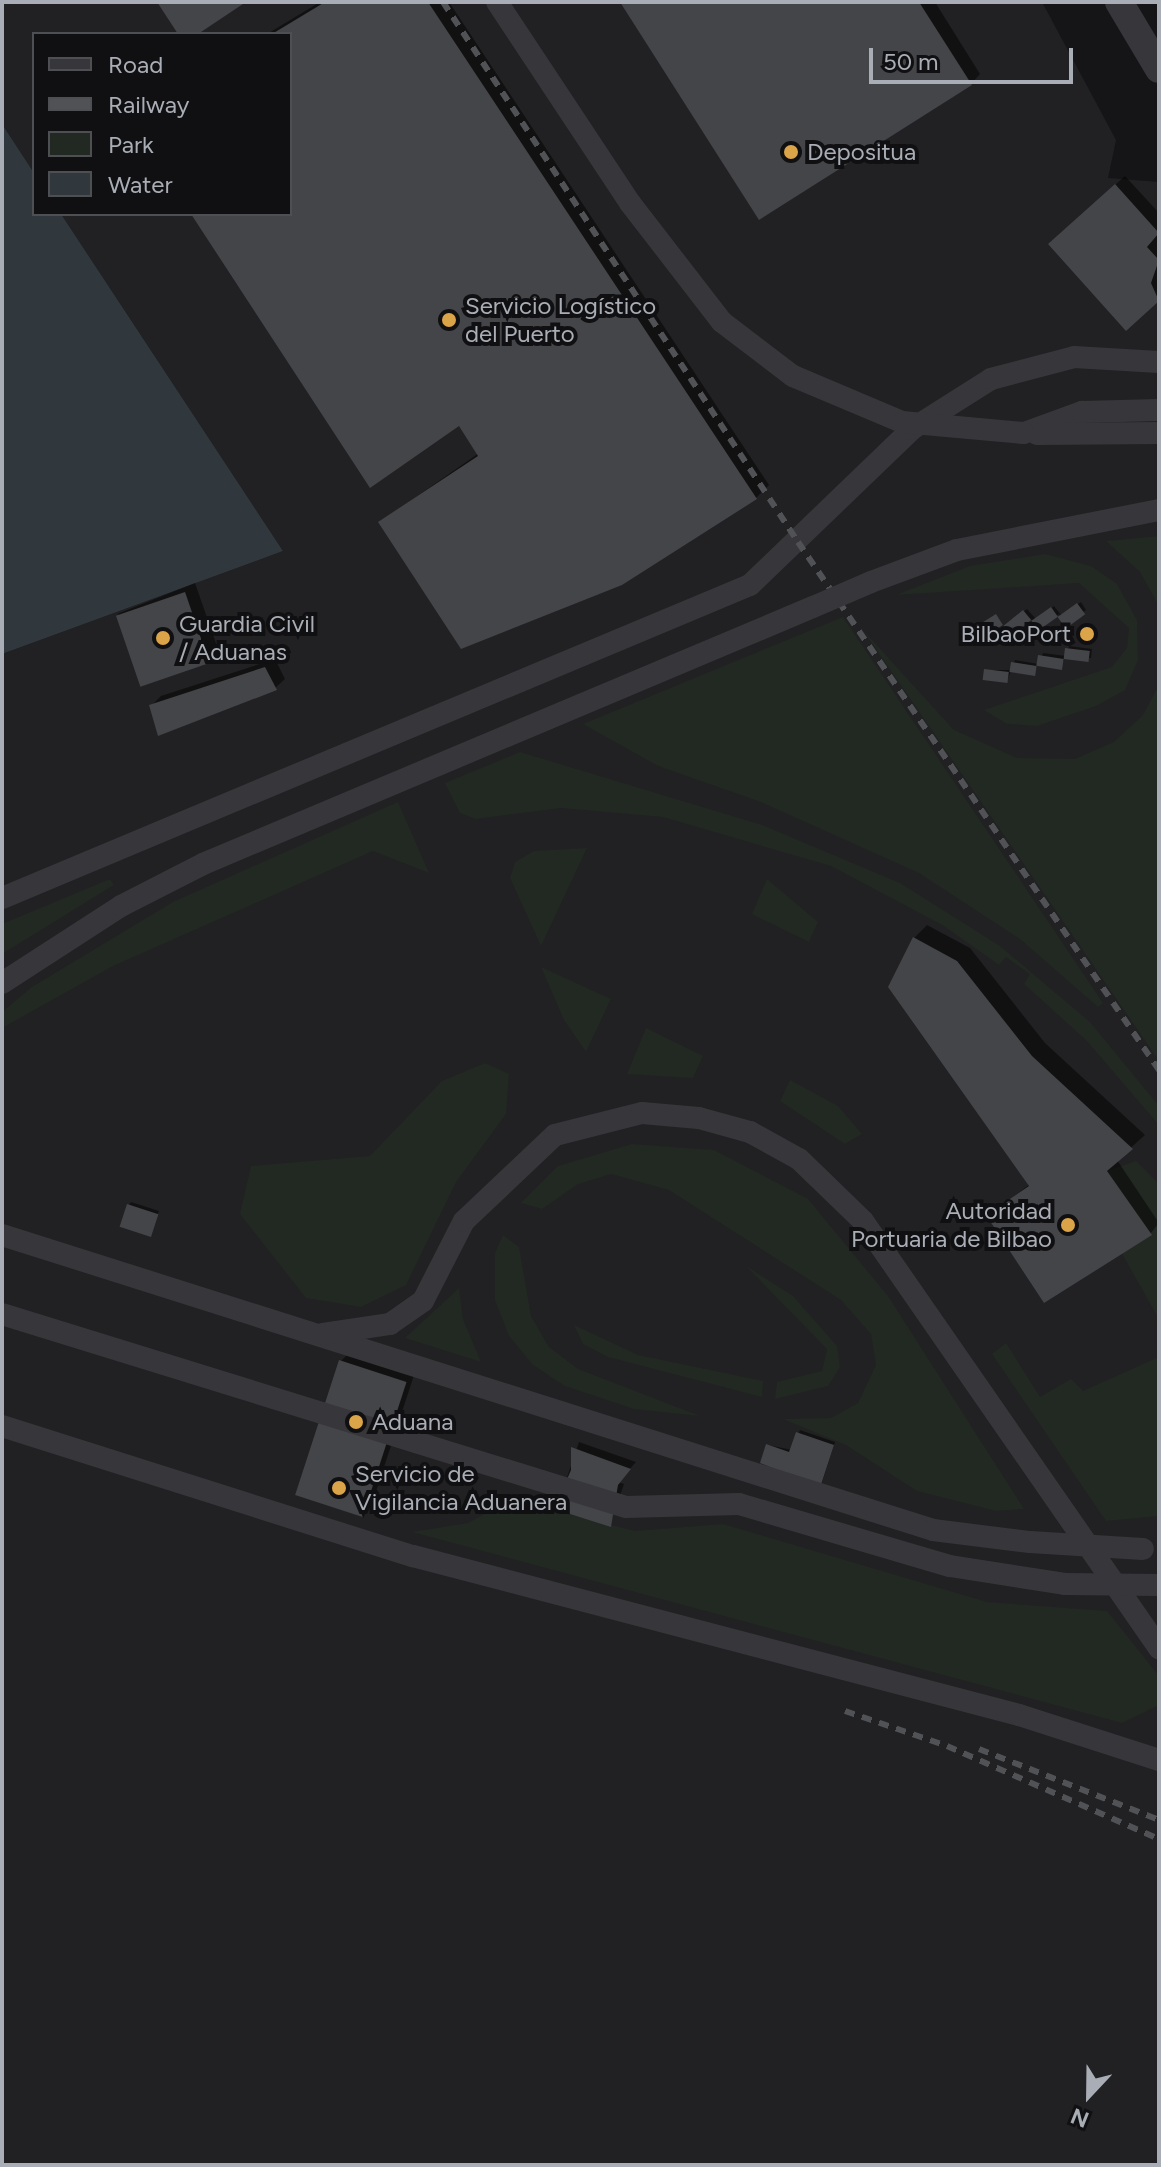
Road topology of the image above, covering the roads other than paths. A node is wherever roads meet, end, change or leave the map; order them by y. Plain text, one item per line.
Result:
1 (497, 2) edge
2 (1119, 2) edge
3 (1159, 69) edge
4 (1159, 362) edge
5 (1159, 410) edge
6 (1024, 433) junction
7 (1159, 433) edge
8 (1159, 510) edge
9 (2, 898) edge
10 (2, 983) edge
11 (2, 1235) edge
12 (2, 1314) edge
13 (323, 1334) junction
14 (2, 1426) edge
15 (1151, 1548) edge
16 (1159, 1585) edge
17 (1159, 1648) edge
18 (1159, 1760) edge

1 - 6 street, bridge
2 - 3 street
4 - 9 street
5 - 6 street
6 - 7 street
8 - 10 street, bridge
11 - 13 street
12 - 16 street, bridge
13 - 15 street, bridge
13 - 17 street
14 - 18 street

